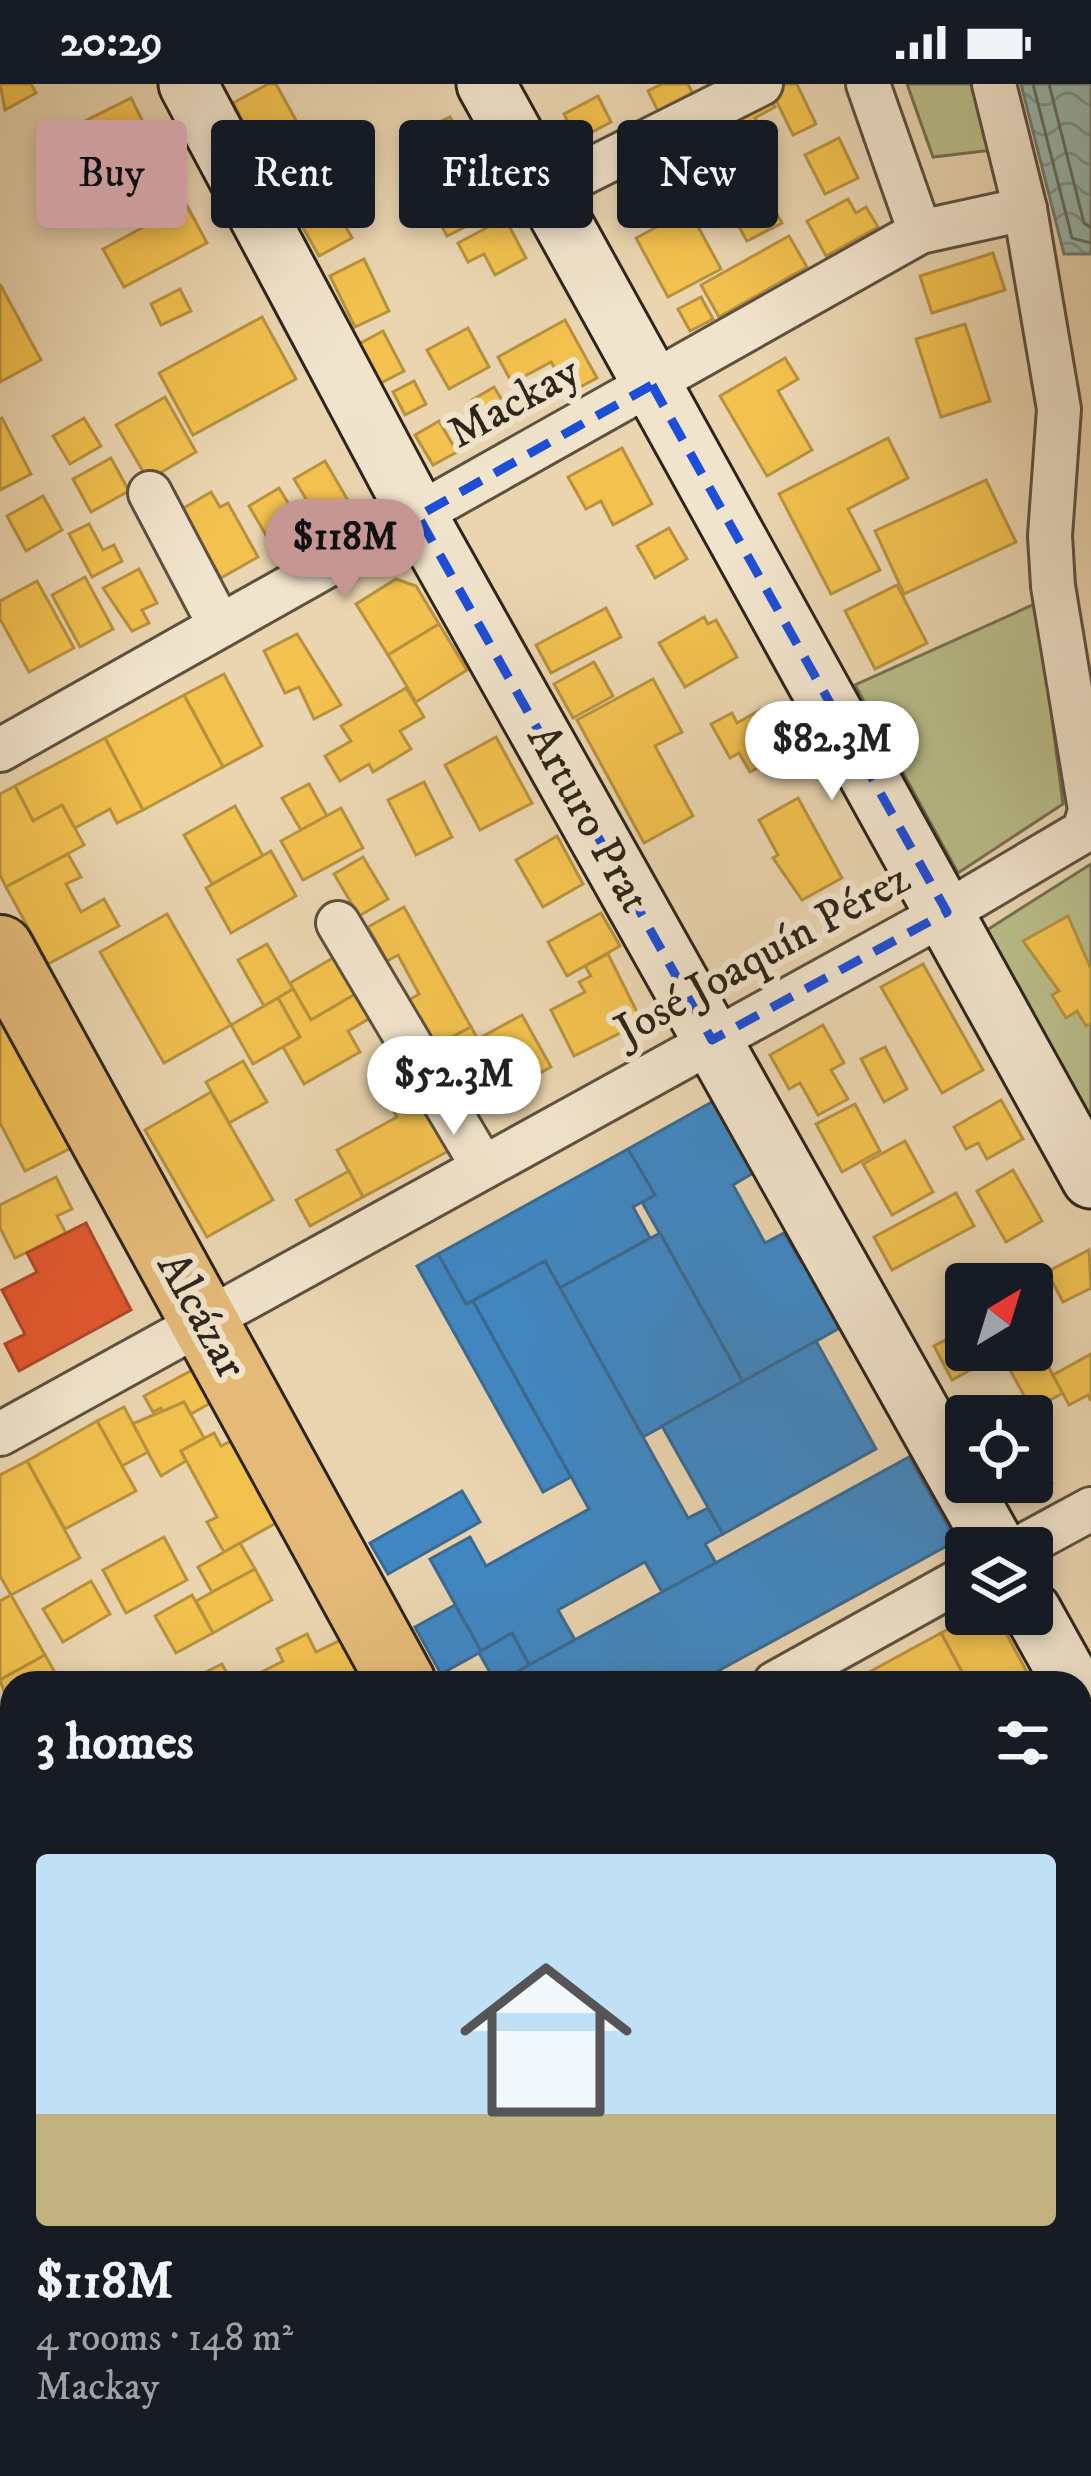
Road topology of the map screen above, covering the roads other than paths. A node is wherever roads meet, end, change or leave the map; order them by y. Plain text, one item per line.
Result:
1 (188, 84) edge
2 (486, 84) edge
3 (761, 84) edge
4 (868, 84) edge
5 (994, 84) edge
6 (709, 96) edge
7 (506, 120) edge
8 (593, 164) edge
9 (1025, 209) junction
10 (565, 228) edge
11 (920, 232) junction
12 (652, 385) junction
13 (150, 494) dead end
14 (418, 516) junction
15 (220, 626) junction
16 (0, 750) edge
17 (1089, 824) edge
18 (947, 912) junction
19 (338, 923) dead end
20 (0, 949) edge
21 (712, 1040) junction
22 (483, 1167) junction
23 (1091, 1179) edge
24 (204, 1321) junction
25 (0, 1434) edge
26 (1091, 1509) edge
27 (985, 1527) edge
28 (1053, 1530) edge
29 (945, 1589) edge
30 (1045, 1635) edge
31 (395, 1671) edge
32 (797, 1671) edge
33 (1065, 1671) edge

1 - 14 main road, Arturo Prat
2 - 7 main road
3 - 6 street
4 - 11 street
5 - 9 street, José Joaquín Pérez
6 - 8 street
9 - 11 street, Mackay
9 - 17 street, José Joaquín Pérez
10 - 12 main road
11 - 12 street, Mackay
12 - 14 street, Mackay
12 - 18 main road
13 - 15 street
14 - 15 street, Mackay
14 - 21 main road, Arturo Prat
15 - 16 street, Mackay
17 - 18 street, José Joaquín Pérez
18 - 21 street, José Joaquín Pérez
18 - 23 main road
19 - 22 street
20 - 24 main road, Alcázar
21 - 22 street, José Joaquín Pérez
21 - 27 main road, Arturo Prat
22 - 24 street, José Joaquín Pérez
24 - 25 street, José Joaquín Pérez
24 - 31 main road, Alcázar
26 - 28 street
29 - 32 street
30 - 33 main road

